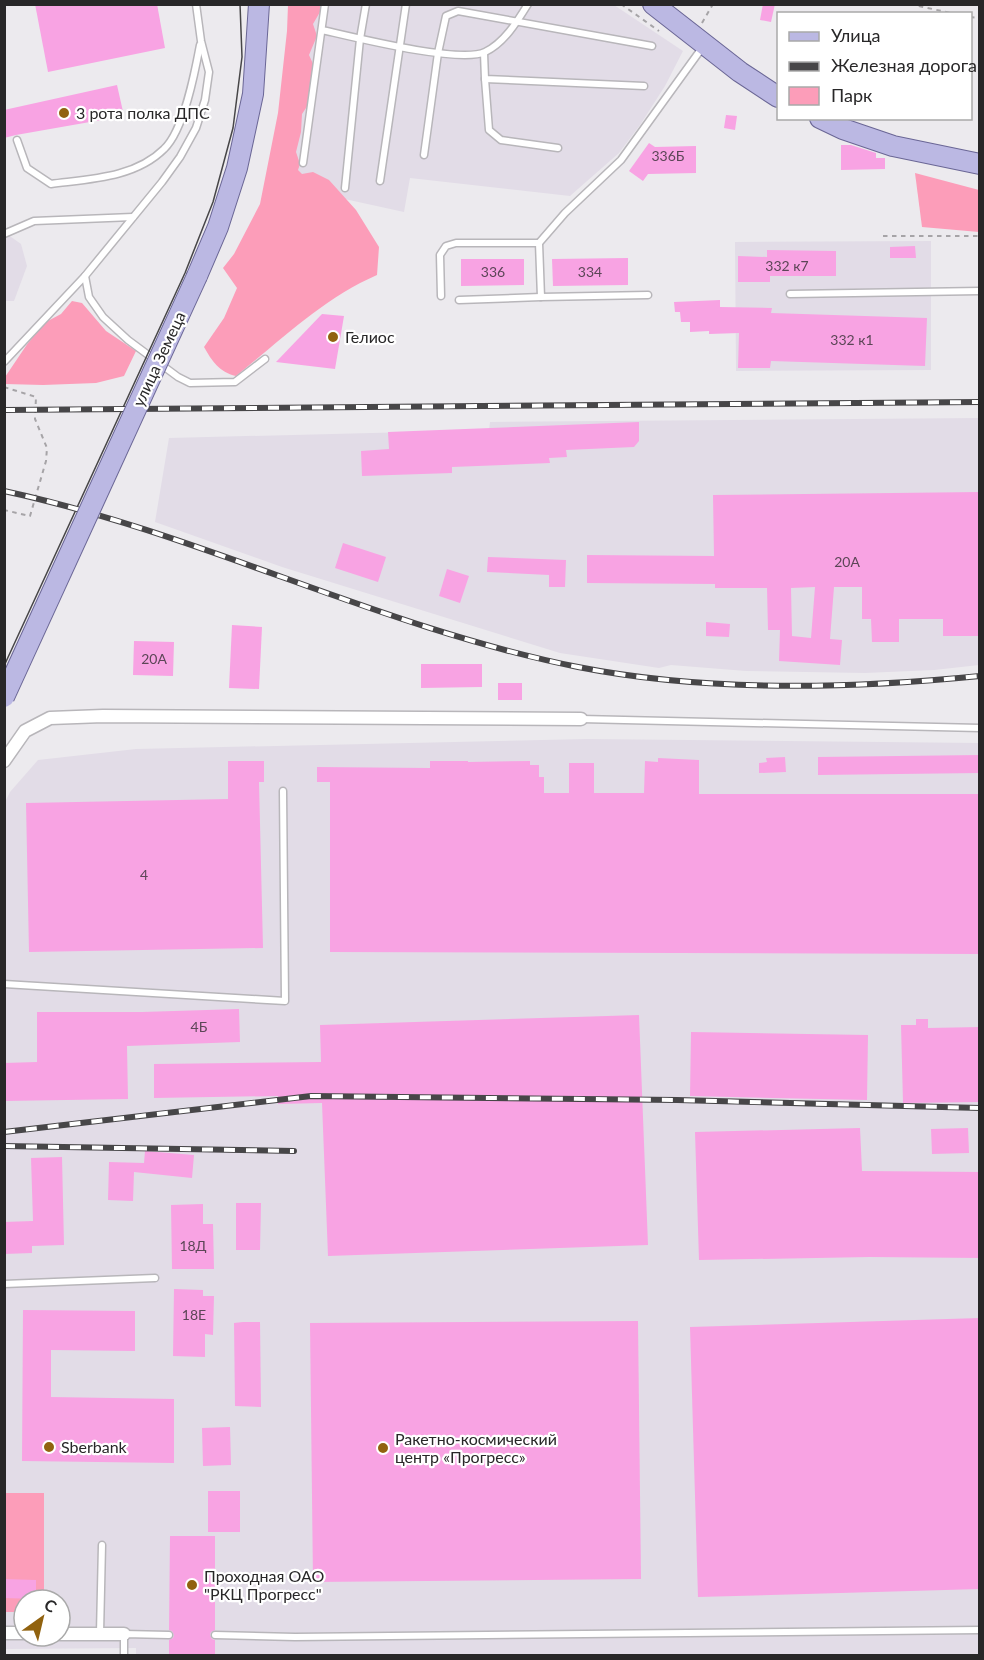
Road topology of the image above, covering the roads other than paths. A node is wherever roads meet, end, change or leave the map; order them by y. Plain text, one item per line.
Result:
1 (196, 4) edge
2 (259, 4) edge
3 (325, 4) edge
4 (366, 4) edge
5 (406, 4) edge
6 (528, 4) edge
7 (653, 4) edge
8 (518, 21) junction
9 (322, 30) junction
10 (360, 39) junction
11 (201, 41) junction
12 (705, 45) junction
13 (400, 46) junction
14 (652, 46) dead end
15 (484, 52) junction
16 (438, 53) junction
17 (485, 79) junction
18 (644, 86) dead end
19 (777, 96) edge
20 (824, 120) edge
21 (17, 140) dead end
22 (558, 148) dead end
23 (424, 155) dead end
24 (303, 163) dead end
25 (980, 164) edge
26 (380, 181) dead end
27 (345, 188) dead end
28 (133, 217) junction
29 (4, 234) edge
30 (539, 243) junction
31 (85, 276) junction
32 (980, 291) edge
33 (790, 294) dead end
34 (648, 295) dead end
35 (441, 296) dead end
36 (541, 297) junction
37 (459, 300) dead end
38 (265, 359) dead end
39 (4, 362) edge
40 (4, 697) edge
41 (581, 719) joint
42 (980, 728) edge
43 (4, 761) edge
44 (283, 791) dead end
45 (4, 984) edge
46 (155, 1278) dead end
47 (4, 1284) edge
48 (102, 1545) dead end
49 (980, 1630) edge
50 (72, 1634) edge
51 (100, 1634) junction
52 (124, 1634) junction
53 (169, 1635) dead end
54 (215, 1635) dead end
55 (124, 1656) edge

1 - 11 lane
2 - 40 main road, улица Земеца, bridge
3 - 9 lane
4 - 10 lane
5 - 13 lane
6 - 8 lane
7 - 12 main road
8 - 14 lane
8 - 15 lane
8 - 16 lane
9 - 10 lane
9 - 24 lane
10 - 13 lane
10 - 27 lane
11 - 21 lane
11 - 28 lane
12 - 19 main road
12 - 30 lane
13 - 16 lane
13 - 26 lane
15 - 16 lane
15 - 17 lane
16 - 23 lane
17 - 18 lane
17 - 22 lane
20 - 25 main road
28 - 29 lane
28 - 31 lane
30 - 35 lane
30 - 36 lane
31 - 38 lane
31 - 39 lane
32 - 33 lane
34 - 36 lane
36 - 37 lane
41 - 42 lane
41 - 43 street
44 - 45 lane
46 - 47 lane
48 - 51 lane
49 - 54 lane
50 - 51 street
51 - 52 street
52 - 53 lane
52 - 55 lane

